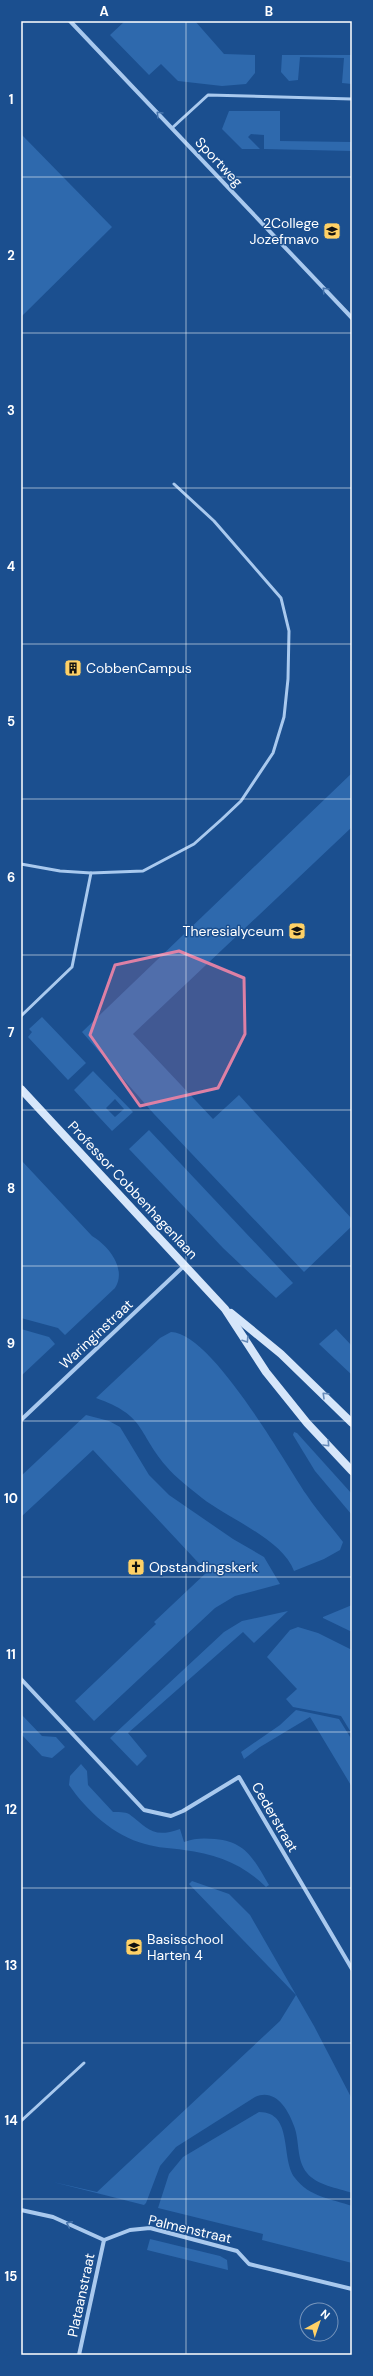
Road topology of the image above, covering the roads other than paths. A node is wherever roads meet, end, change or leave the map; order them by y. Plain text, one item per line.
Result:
1 (70, 21) edge
2 (352, 99) edge
3 (172, 128) junction
4 (352, 318) edge
5 (174, 484) dead end
6 (21, 864) edge
7 (91, 873) junction
8 (21, 1016) edge
9 (21, 1089) edge
10 (186, 1264) junction
11 (225, 1309) junction
12 (21, 1420) edge
13 (352, 1423) edge
14 (352, 1471) edge
15 (21, 1679) edge
16 (352, 1969) edge
17 (84, 2063) dead end
18 (21, 2121) edge
19 (21, 2210) edge
20 (104, 2240) junction
21 (352, 2288) edge
22 (79, 2355) edge

3 -> 1 street, Sportweg
2 - 3 lane
4 -> 3 street, Sportweg
5 - 7 lane
6 - 7 lane
7 - 8 lane
9 - 10 street, Professor Cobbenhagenlaan
10 - 11 street, Professor Cobbenhagenlaan
10 - 12 street, Waringinstraat
13 -> 11 street, Professor Cobbenhagenlaan
11 -> 14 street, Professor Cobbenhagenlaan
15 - 16 street, Cederstraat
17 - 18 lane
20 -> 19 street
20 - 21 street, Palmenstraat
20 - 22 street, Plataanstraat

